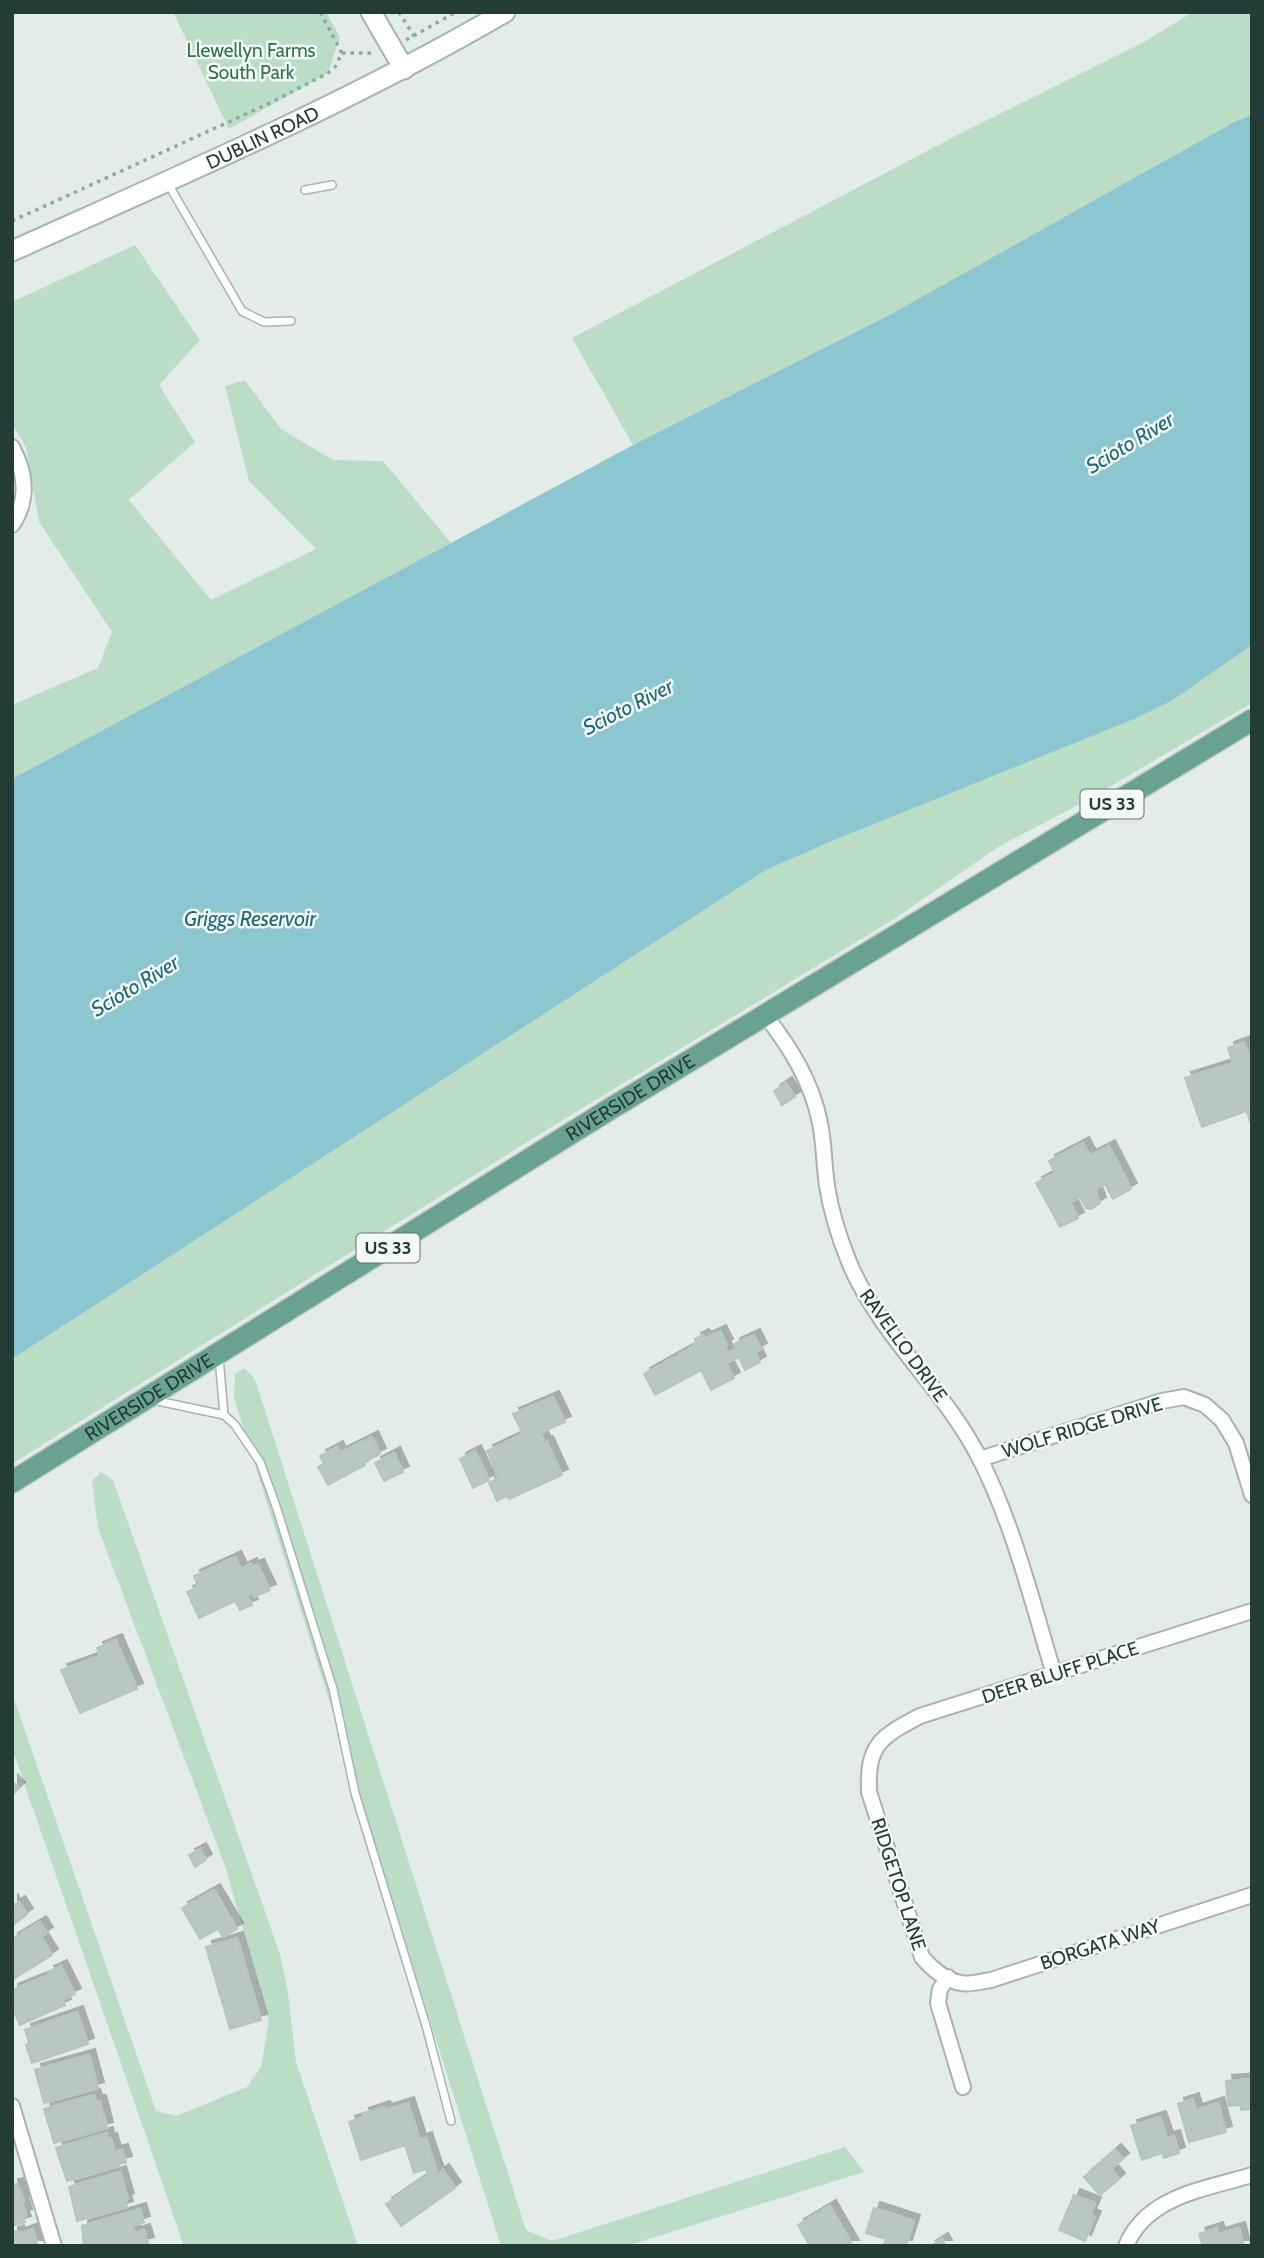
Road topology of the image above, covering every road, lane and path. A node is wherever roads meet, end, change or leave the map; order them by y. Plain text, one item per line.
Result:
1 (320, 12) edge
2 (371, 12) edge
3 (399, 12) edge
4 (505, 12) edge
5 (414, 36) dead end
6 (404, 69) junction
7 (166, 182) junction
8 (332, 185) dead end
9 (305, 190) dead end
10 (12, 221) edge
11 (12, 251) edge
12 (291, 321) dead end
13 (12, 447) edge
14 (12, 525) edge
15 (1252, 720) edge
16 (765, 1015) junction
17 (219, 1353) junction
18 (145, 1399) junction
19 (224, 1415) junction
20 (980, 1459) junction
21 (12, 1482) edge
22 (1252, 1495) edge
23 (1252, 1611) edge
24 (1055, 1674) junction
25 (875, 1747) joint
26 (1252, 1895) edge
27 (948, 1977) junction
28 (963, 2087) dead end
29 (12, 2106) edge
30 (451, 2121) dead end
31 (1252, 2175) edge
32 (54, 2246) edge
33 (1126, 2246) edge

1 - 10 path
2 - 6 main road
3 - 5 path
4 - 6 main road, DUBLIN ROAD
6 - 7 main road, DUBLIN ROAD
7 - 11 main road, DUBLIN ROAD
7 - 12 lane
8 - 9 lane
13 - 14 street
15 - 16 main road, RIVERSIDE DRIVE / US 33
16 - 17 main road, RIVERSIDE DRIVE / US 33
16 - 20 street, RAVELLO DRIVE
17 - 18 main road, RIVERSIDE DRIVE / US 33
17 - 19 lane
18 - 19 lane
18 - 21 main road, RIVERSIDE DRIVE / US 33
19 - 30 lane
20 - 22 street, WOLF RIDGE DRIVE
20 - 24 street, RAVELLO DRIVE
23 - 24 street, DEER BLUFF PLACE
24 - 25 street, DEER BLUFF PLACE
25 - 27 street, RIDGETOP LANE
26 - 27 street, BORGATA WAY
27 - 28 street
29 - 32 street
31 - 33 street

